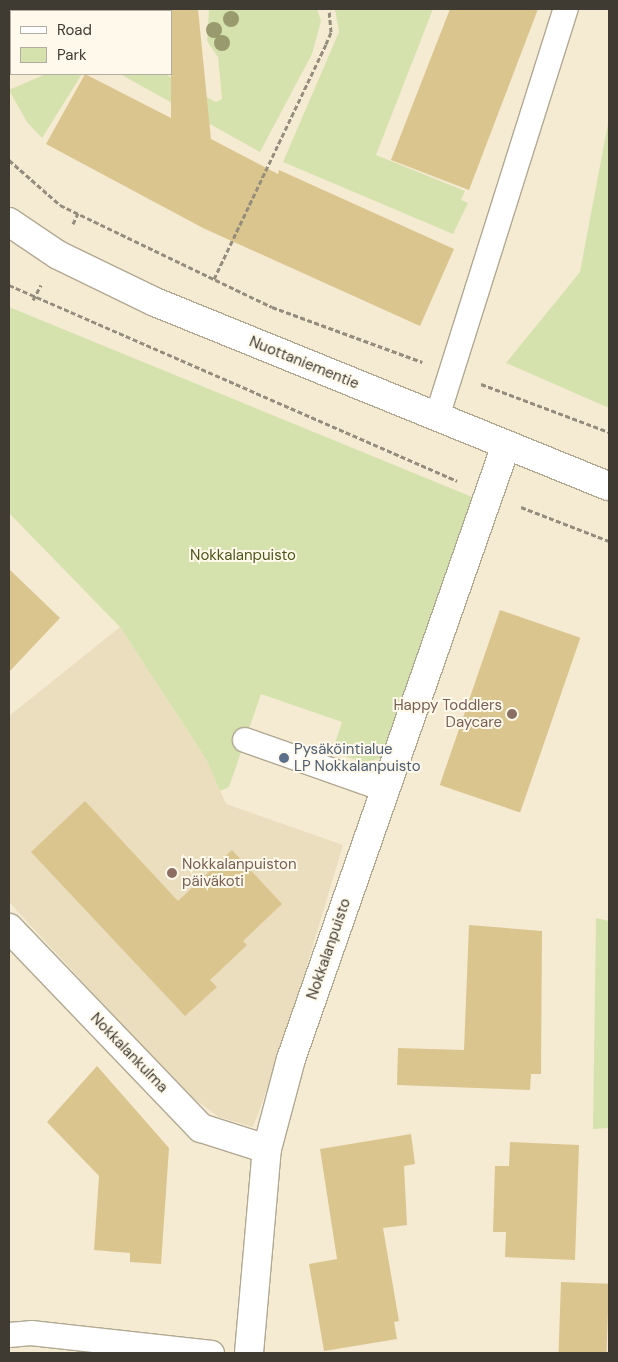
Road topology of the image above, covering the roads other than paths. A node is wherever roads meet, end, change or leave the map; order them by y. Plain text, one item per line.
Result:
1 (566, 9) edge
2 (11, 228) edge
3 (436, 417) junction
4 (506, 445) junction
5 (609, 486) edge
6 (245, 740) dead end
7 (384, 789) junction
8 (9, 928) edge
9 (267, 1149) junction
10 (9, 1335) edge
11 (212, 1353) edge
12 (249, 1353) edge

1 - 3 lane
2 - 3 street, Nuottaniementie
3 - 4 street, Nuottaniementie
4 - 5 street, Nuottaniementie
4 - 7 street, Nokkalanpuisto
6 - 7 lane
7 - 9 street, Nokkalanpuisto
8 - 9 street, Nokkalankulma
9 - 12 street, Nokkalanpuisto
10 - 11 lane

